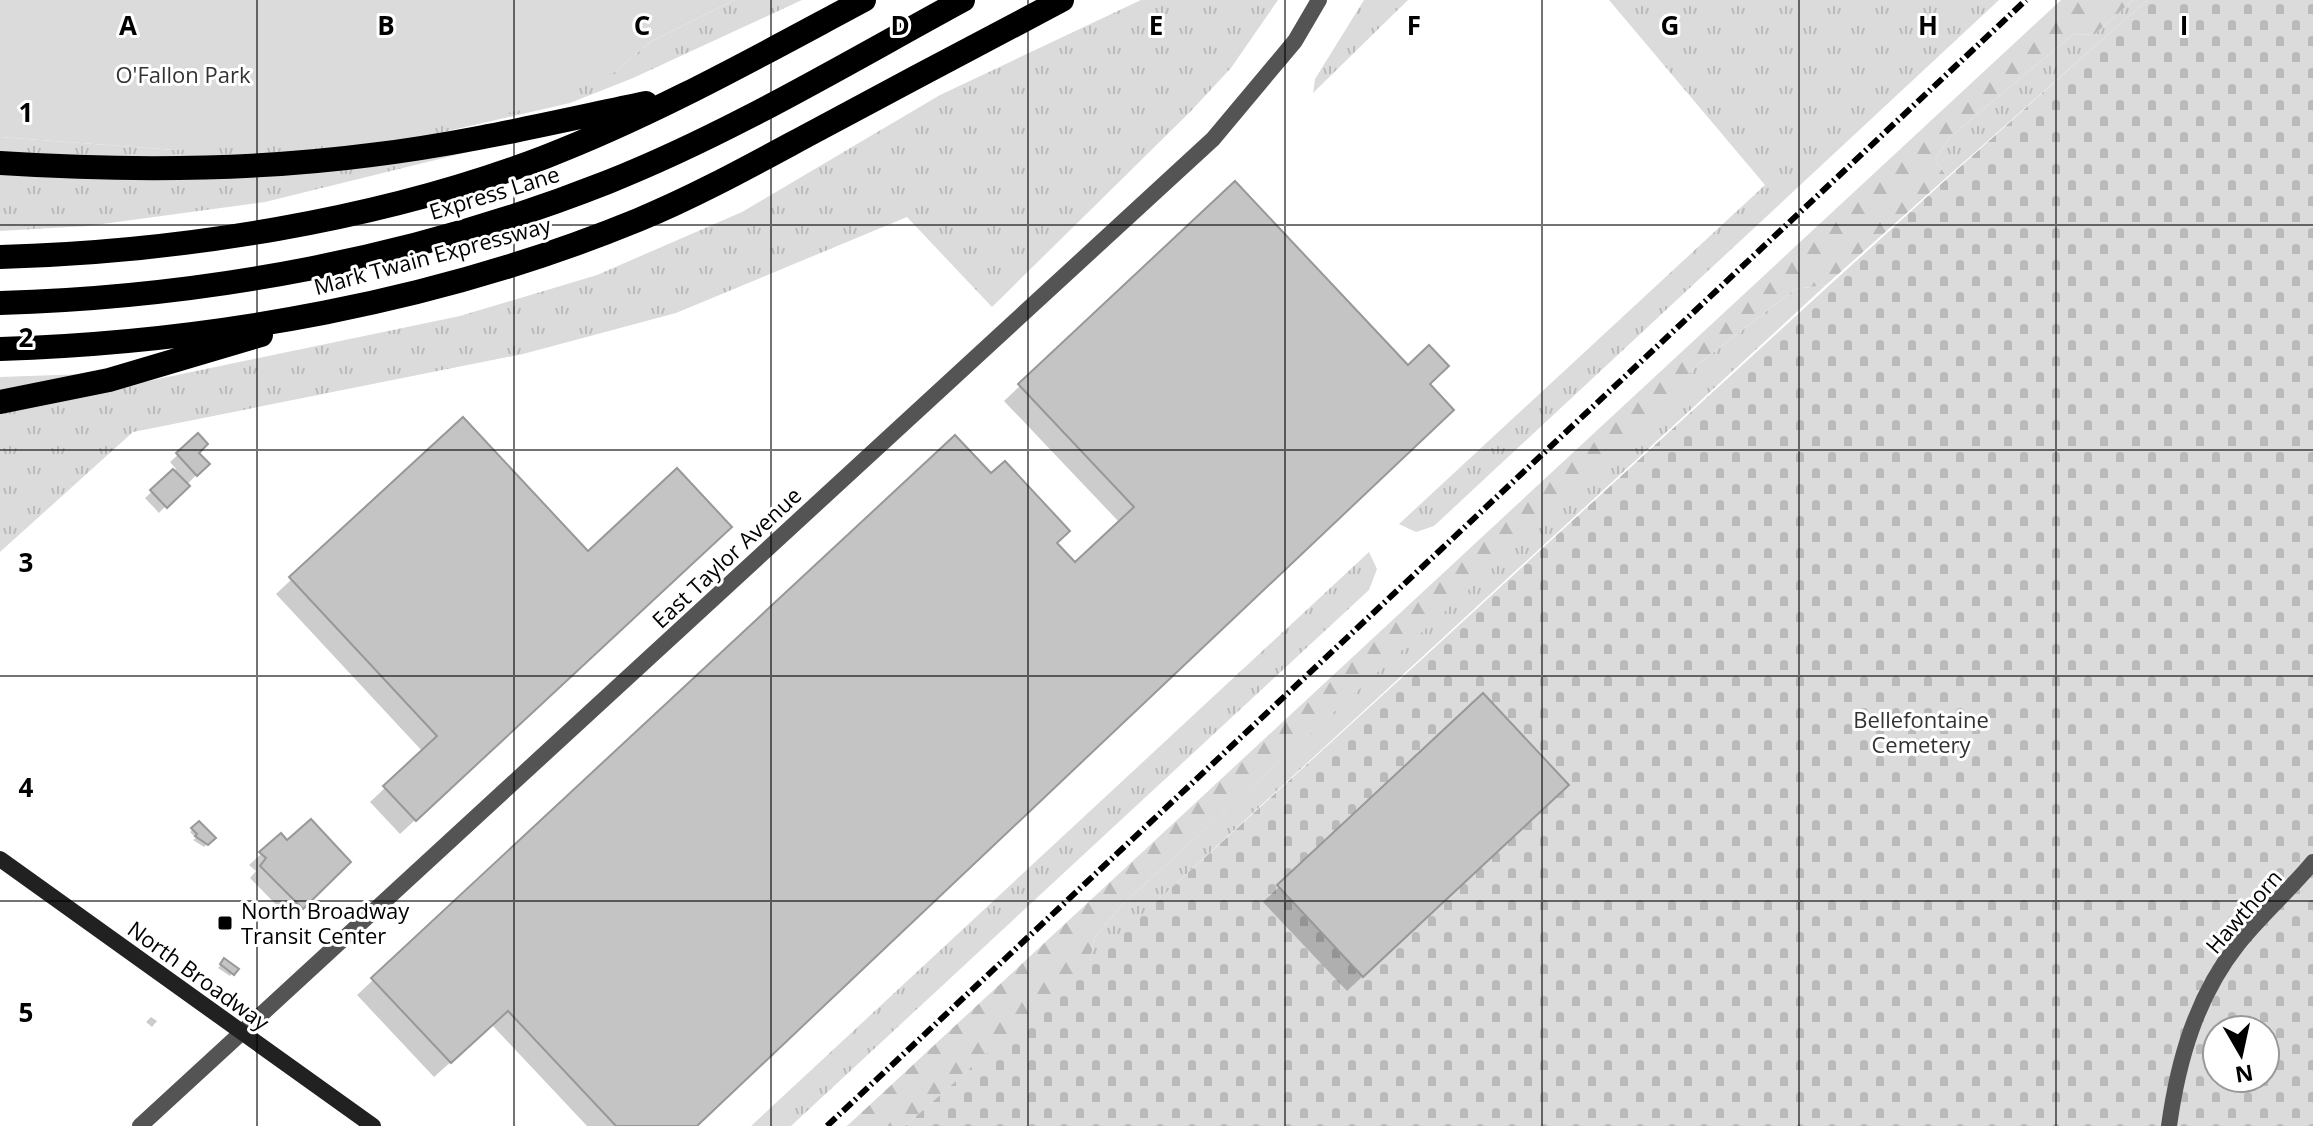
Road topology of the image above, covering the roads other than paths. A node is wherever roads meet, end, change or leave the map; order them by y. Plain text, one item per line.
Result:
1 (864, 0) edge
2 (963, 0) edge
3 (1062, 0) edge
4 (1319, 0) edge
5 (683, 96) junction
6 (0, 163) edge
7 (0, 257) edge
8 (0, 303) edge
9 (352, 306) junction
10 (0, 349) edge
11 (0, 402) edge
12 (0, 859) edge
13 (2313, 862) edge
14 (242, 1033) junction
15 (140, 1126) edge
16 (373, 1126) edge
17 (2169, 1126) edge

1 - 5 highway
2 - 8 highway, Express Lane
3 - 9 highway, Mark Twain Expressway
4 - 14 street, East Taylor Avenue
5 - 6 highway
5 - 7 highway
9 - 10 highway, Mark Twain Expressway
9 - 11 highway
12 - 14 main road, North Broadway
13 - 17 street, Hawthorn
14 - 15 street, East Taylor Avenue
14 - 16 main road, North Broadway

